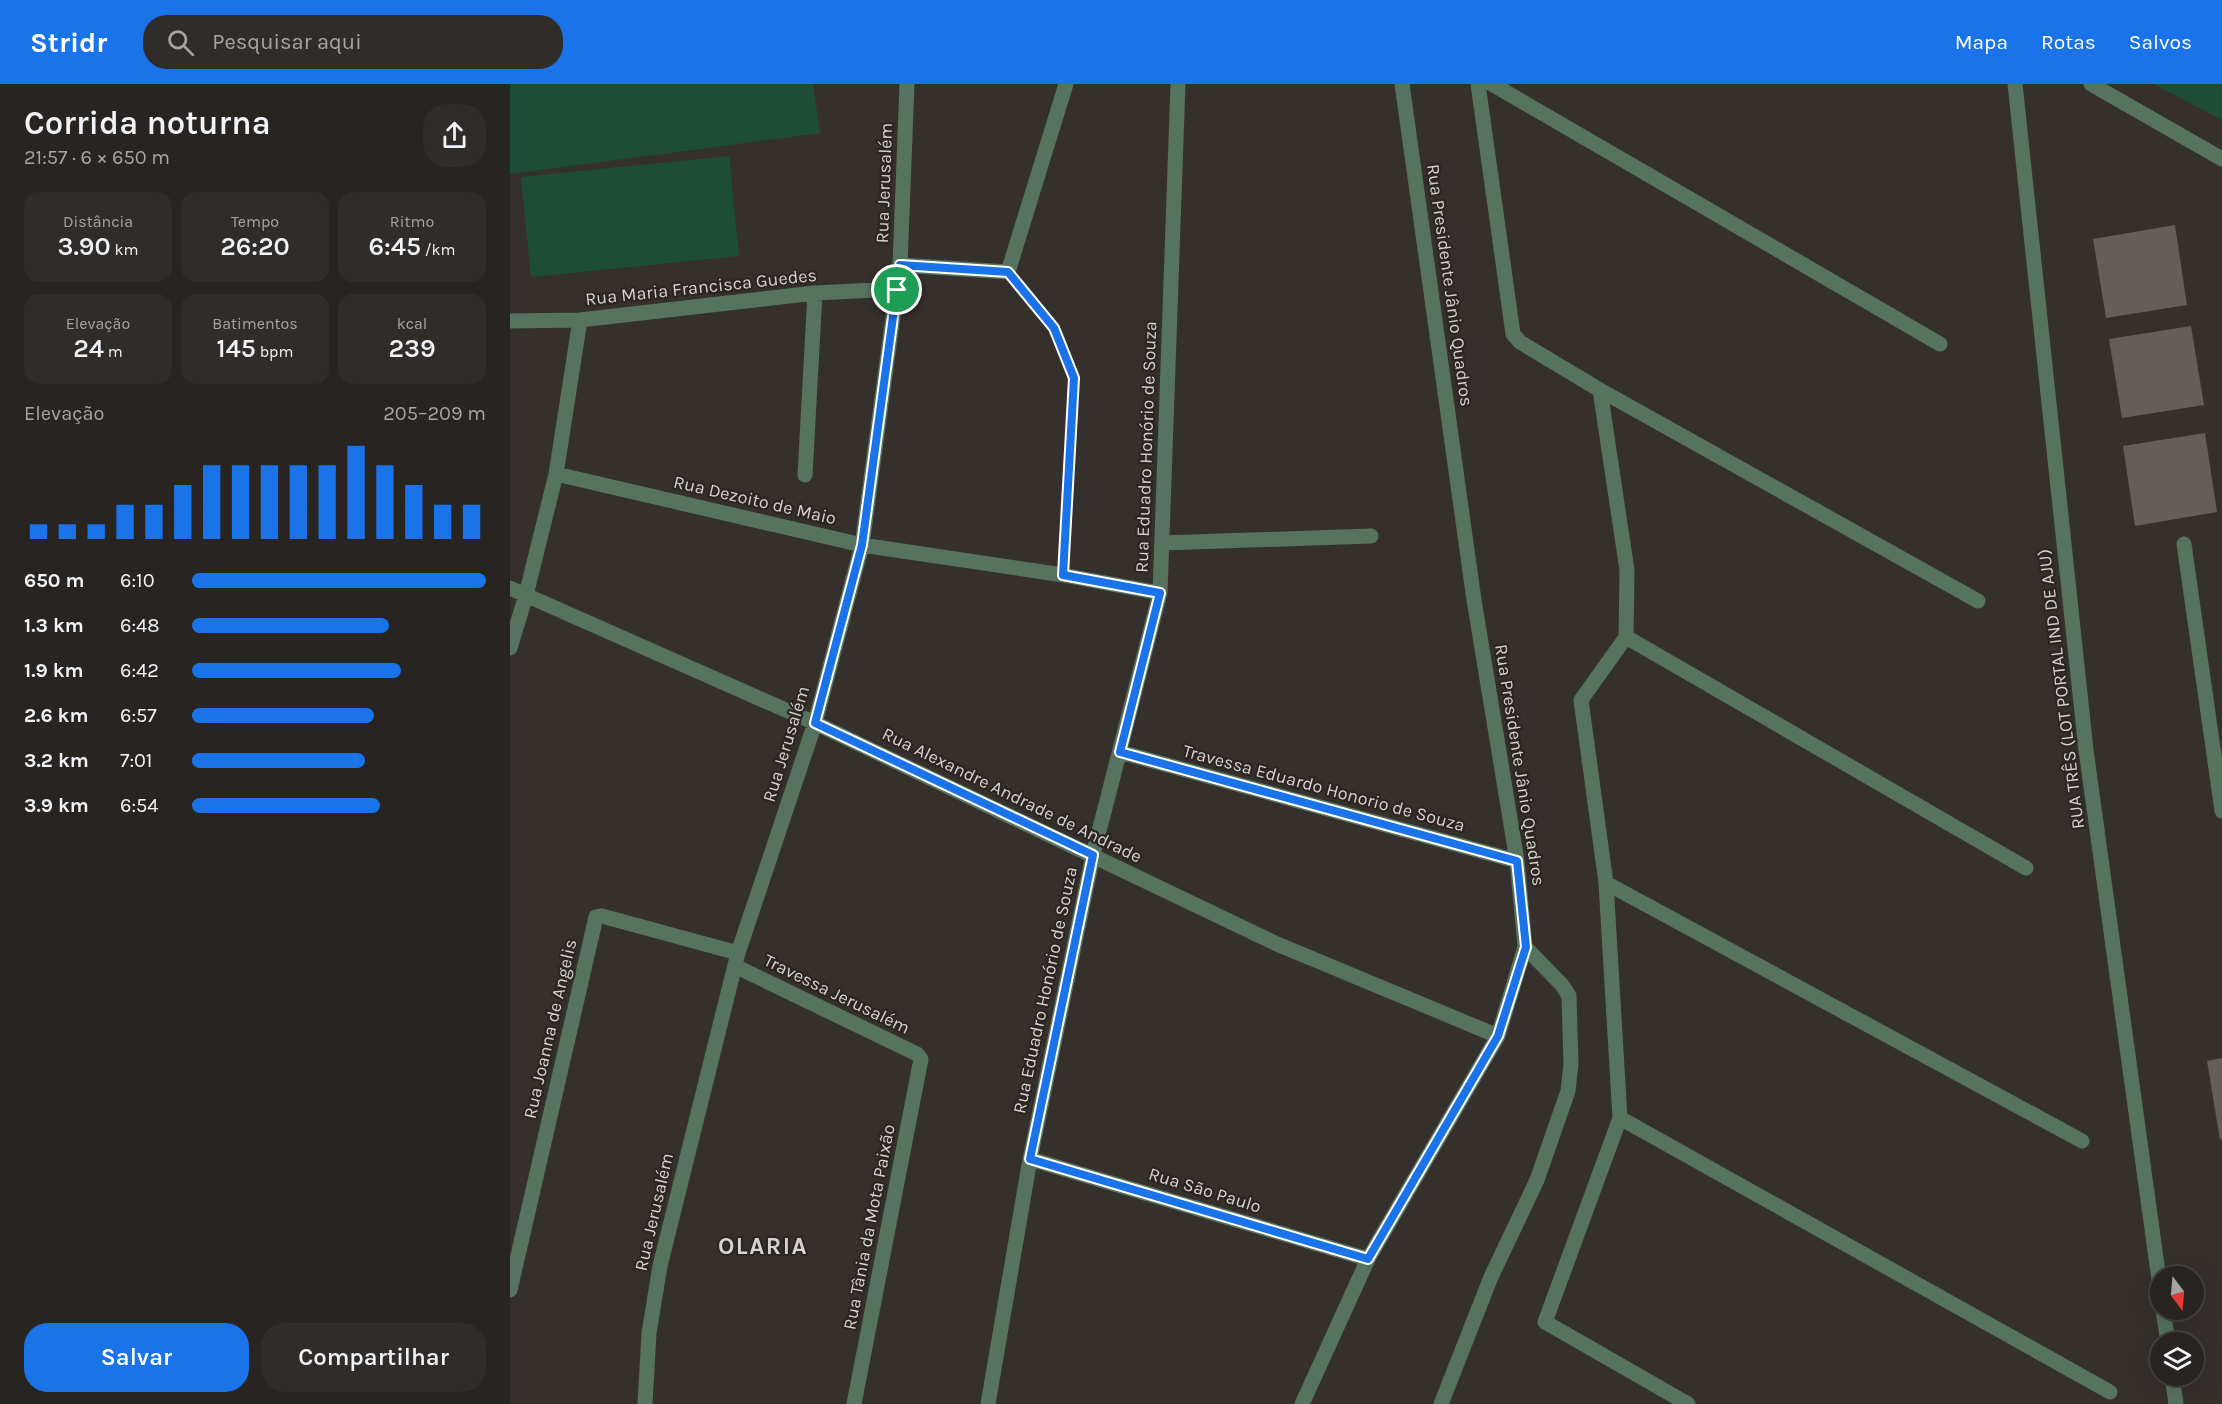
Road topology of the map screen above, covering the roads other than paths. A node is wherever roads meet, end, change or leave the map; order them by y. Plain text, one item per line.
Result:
1 (907, 84) edge
2 (1066, 84) edge
3 (1178, 84) edge
4 (1402, 84) edge
5 (1478, 84) edge
6 (1492, 84) edge
7 (2015, 84) edge
8 (2091, 84) edge
9 (2222, 159) edge
10 (900, 265) junction
11 (897, 290) junction
12 (815, 293) junction
13 (580, 320) junction
14 (510, 321) edge
15 (1940, 344) dead end
16 (1600, 390) junction
17 (556, 474) junction
18 (805, 475) dead end
19 (1371, 536) dead end
20 (1162, 543) junction
21 (2184, 544) dead end
22 (862, 545) junction
23 (510, 588) edge
24 (1160, 593) junction
25 (526, 595) junction
26 (1978, 601) dead end
27 (1626, 637) junction
28 (510, 648) edge
29 (815, 723) junction
30 (1120, 752) junction
31 (2222, 811) edge
32 (1093, 855) junction
33 (1517, 861) junction
34 (2026, 868) dead end
35 (1606, 883) junction
36 (596, 917) joint
37 (1526, 947) junction
38 (736, 960) junction
39 (1498, 1036) junction
40 (921, 1057) joint
41 (1620, 1118) junction
42 (2082, 1141) dead end
43 (1030, 1159) junction
44 (1368, 1259) junction
45 (2157, 1266) edge
46 (510, 1290) edge
47 (2173, 1386) edge
48 (2110, 1392) dead end
49 (645, 1404) edge
50 (854, 1404) edge
51 (988, 1404) edge
52 (1302, 1404) edge
53 (1441, 1404) edge
54 (1688, 1404) edge
55 (2176, 1404) edge

1 - 10 street, Rua Jerusalém
2 - 10 street
3 - 20 street, Rua Eduadro Honório de Souza
4 - 33 street, Rua Presidente Jânio Quadros
5 - 16 street
6 - 15 street
7 - 45 street, RUA TRÊS (LOT PORTAL IND DE AJU)
8 - 9 street
10 - 11 street, Rua Jerusalém
11 - 12 street, Rua Maria Francisca Guedes
11 - 22 street, Rua Jerusalém
12 - 13 street, Rua Maria Francisca Guedes
12 - 18 street
13 - 14 street, Rua Maria Francisca Guedes
13 - 17 street
16 - 26 street
16 - 27 street
17 - 22 street, Rua Dezoito de Maio
17 - 25 street
19 - 20 street
20 - 24 street, Rua Eduadro Honório de Souza
21 - 31 street
22 - 24 street, Rua Dezoito de Maio
22 - 29 street, Rua Jerusalém
23 - 25 street, Rua Alexandre Andrade de Andrade
24 - 30 street, Rua Eduadro Honório de Souza
25 - 28 street
25 - 29 street, Rua Alexandre Andrade de Andrade
27 - 34 street
27 - 35 street
29 - 32 street, Rua Alexandre Andrade de Andrade
29 - 38 street, Rua Jerusalém
30 - 32 street, Rua Eduadro Honório de Souza
30 - 33 street, Travessa Eduardo Honorio de Souza
32 - 39 street, Rua Alexandre Andrade de Andrade
32 - 43 street, Rua Eduadro Honório de Souza
33 - 37 street, Rua Presidente Jânio Quadros
35 - 41 street
35 - 42 street
36 - 38 street, Travessa Jerusalém
36 - 46 street, Rua Joanna de Angelis
37 - 39 street, Rua Presidente Jânio Quadros
37 - 53 street
38 - 40 street, Travessa Jerusalém
38 - 49 street, Rua Jerusalém
39 - 44 street, Rua Presidente Jânio Quadros
40 - 50 street, Rua Tânia da Mota Paixão
41 - 48 street
41 - 54 street
43 - 44 street, Rua São Paulo
43 - 51 street, Rua Eduadro Honório de Souza
44 - 52 street, Rua Presidente Jânio Quadros
47 - 55 street

